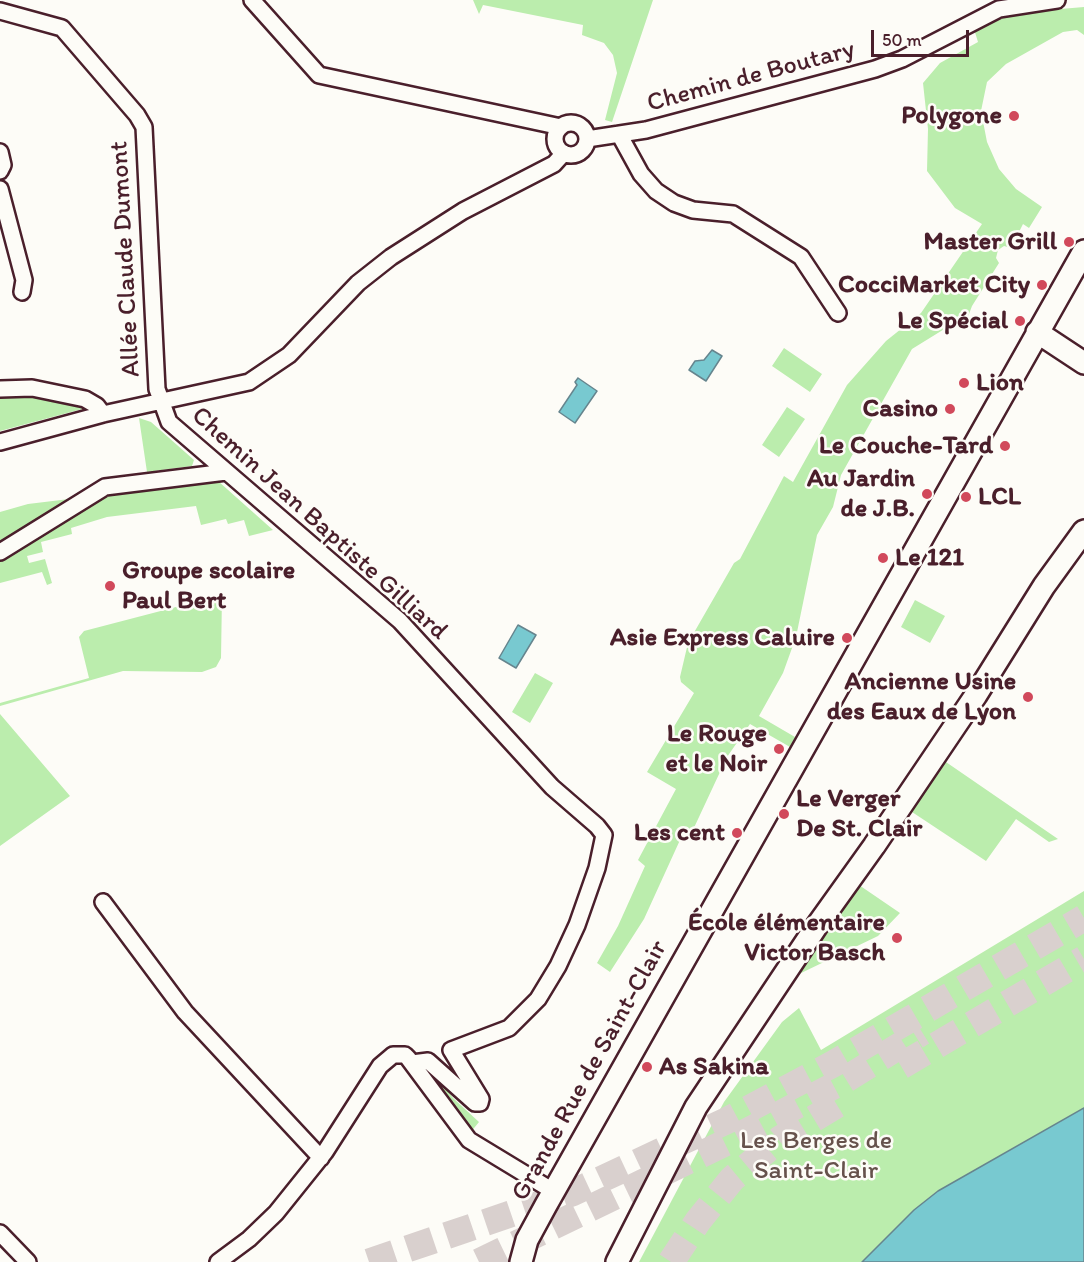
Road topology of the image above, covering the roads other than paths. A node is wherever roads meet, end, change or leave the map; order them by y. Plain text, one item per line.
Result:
1 (252, 0) edge
2 (1057, 0) edge
3 (0, 11) edge
4 (561, 127) junction
5 (619, 134) junction
6 (587, 140) junction
7 (0, 152) edge
8 (564, 153) junction
9 (0, 171) edge
10 (0, 189) edge
11 (1084, 251) edge
12 (22, 292) dead end
13 (838, 313) dead end
14 (1038, 332) junction
15 (1084, 363) edge
16 (0, 389) edge
17 (161, 401) junction
18 (103, 414) junction
19 (0, 442) edge
20 (226, 472) junction
21 (1084, 531) edge
22 (0, 552) edge
23 (103, 902) dead end
24 (412, 1063) junction
25 (321, 1158) junction
26 (554, 1191) junction
27 (0, 1233) edge
28 (526, 1258) edge
29 (28, 1262) edge
30 (218, 1262) edge
31 (617, 1262) edge

1 - 4 street
2 - 5 street, Chemin de Boutary
3 - 17 street, Allée Claude Dumont
4 - 6 street
4 - 8 street
5 - 6 street, Chemin de Boutary
5 - 13 street
6 - 8 street
7 - 9 street
8 - 17 street
10 - 12 street
11 - 14 main road, Grande Rue de Saint-Clair
14 - 15 main road
14 - 26 main road, Grande Rue de Saint-Clair
16 - 18 street
17 - 18 street
17 - 20 street, Chemin Jean Baptiste Gilliard
18 - 19 street
20 - 22 street
20 - 24 street, Chemin Jean Baptiste Gilliard
21 - 31 main road
23 - 25 street
24 - 25 street
24 - 26 street
25 - 30 street
26 - 28 main road, Grande Rue de Saint-Clair
27 - 29 street

